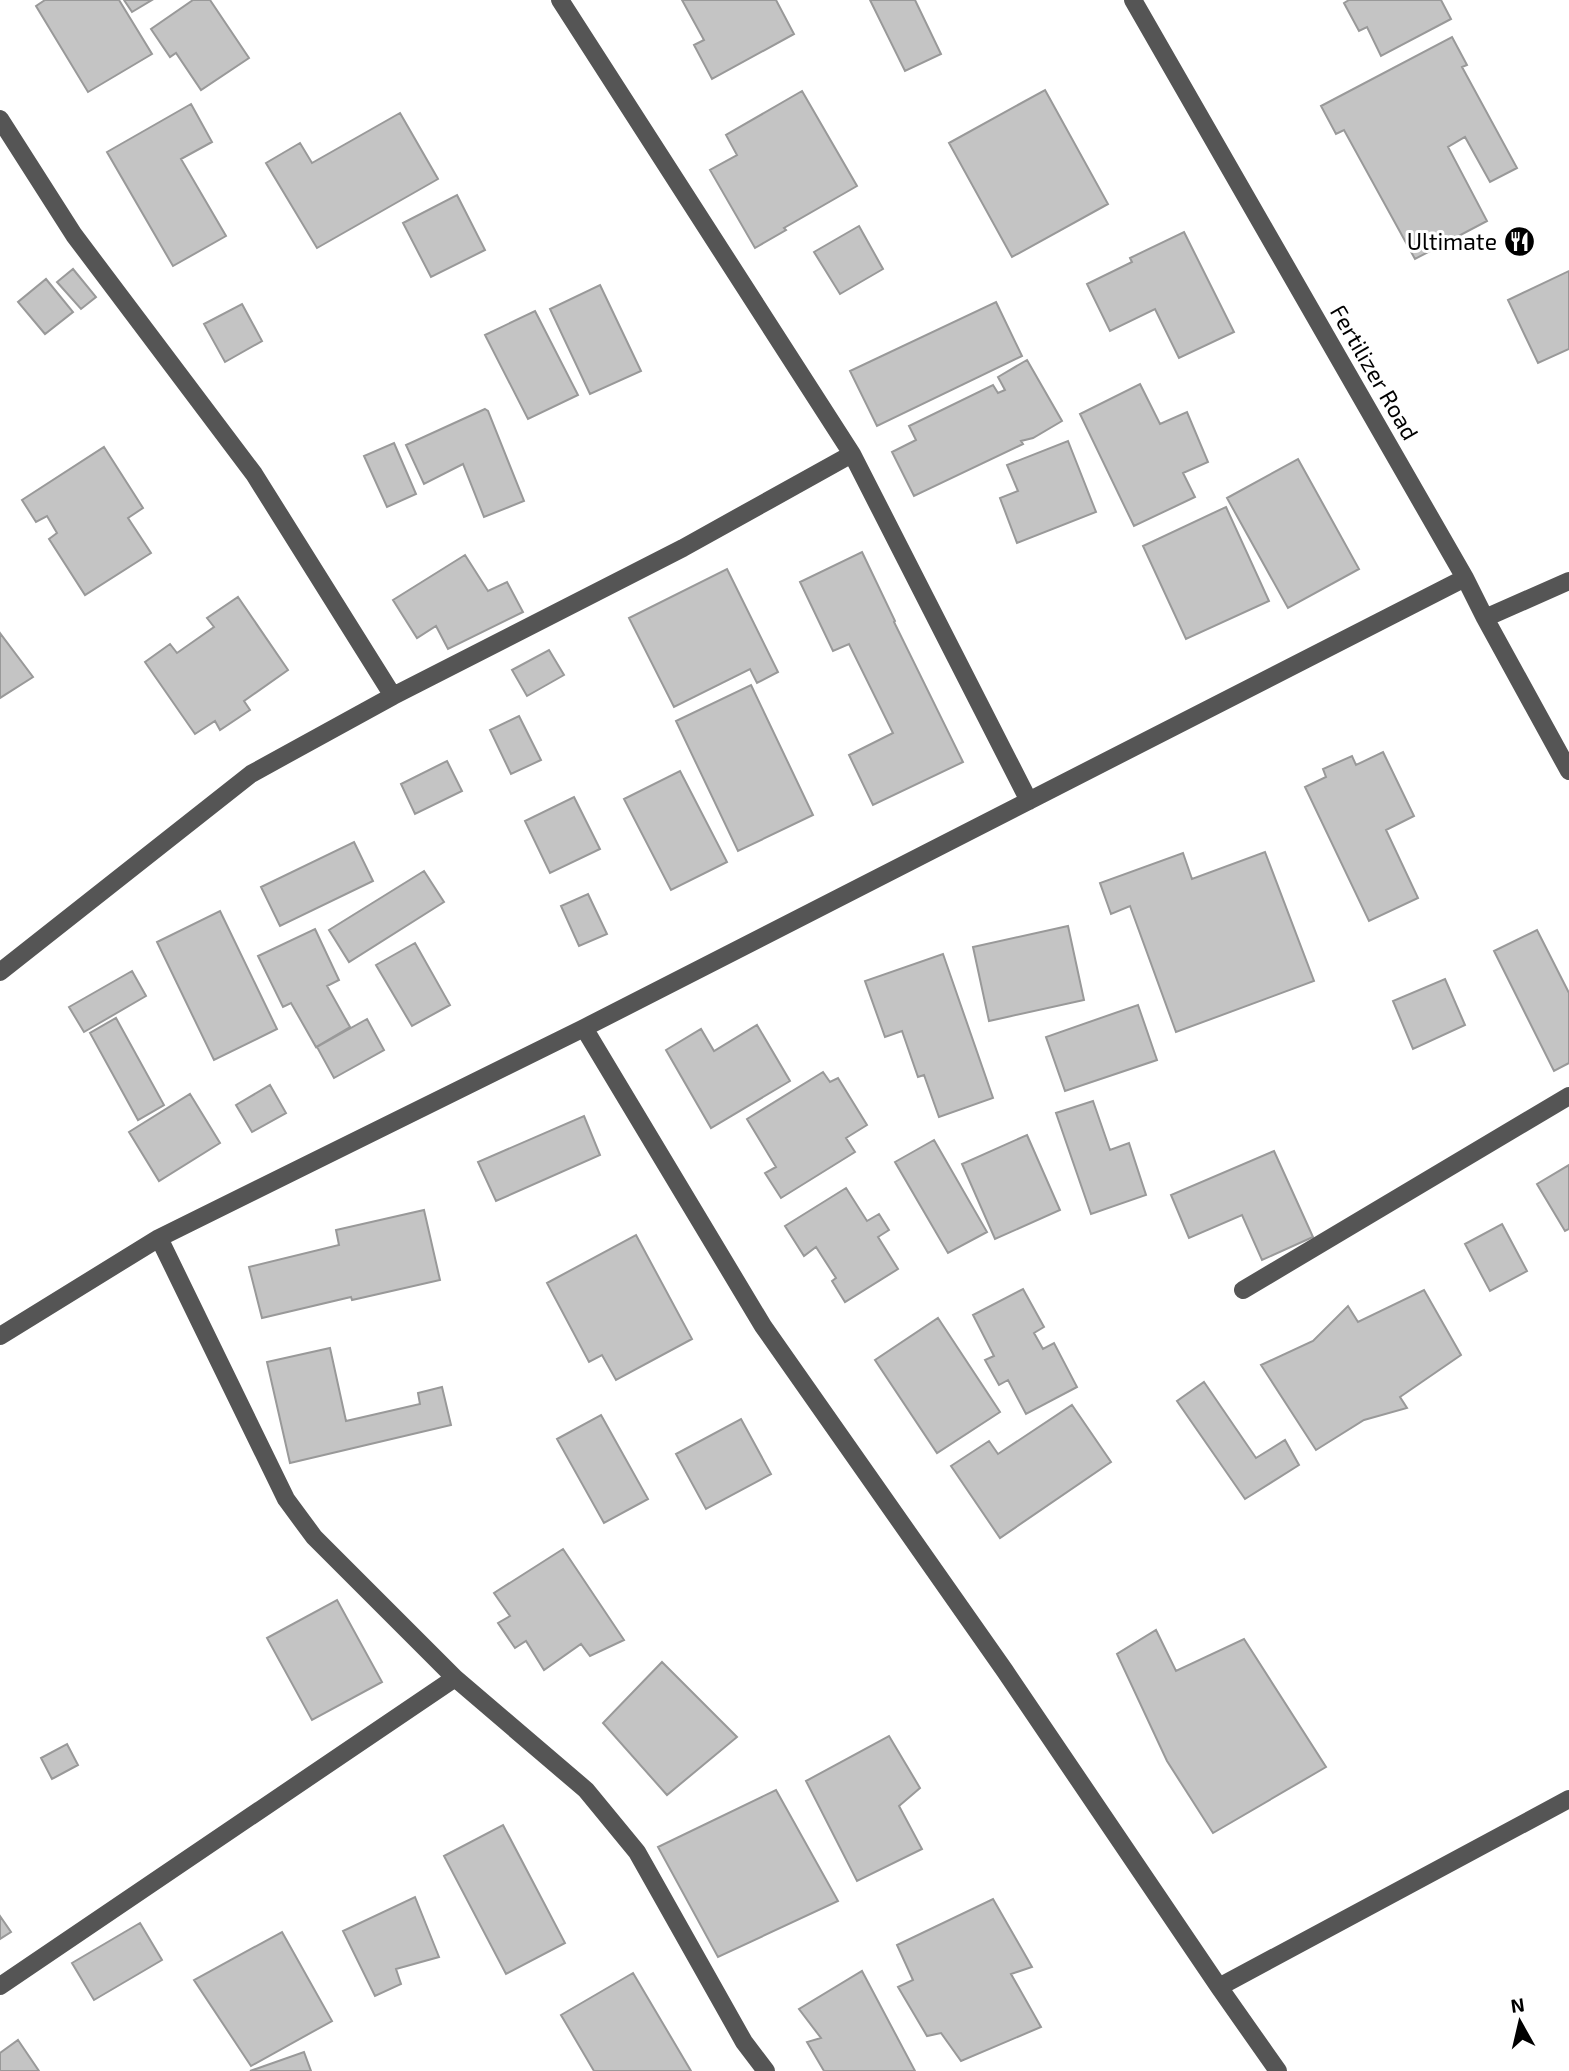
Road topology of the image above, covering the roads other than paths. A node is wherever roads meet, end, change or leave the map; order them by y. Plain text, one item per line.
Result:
1 (560, 0) edge
2 (1133, 0) edge
3 (0, 119) edge
4 (852, 454) junction
5 (1465, 578) junction
6 (1569, 581) edge
7 (1485, 618) junction
8 (393, 696) junction
9 (1569, 771) edge
10 (1029, 801) junction
11 (0, 972) edge
12 (584, 1028) junction
13 (1569, 1096) edge
14 (159, 1237) junction
15 (1243, 1290) dead end
16 (0, 1336) edge
17 (455, 1678) junction
18 (1569, 1799) edge
19 (0, 1986) edge
20 (1219, 1987) junction
21 (766, 2071) edge
22 (1279, 2071) edge

1 - 4 street
2 - 5 street, Fertilizer Road
3 - 8 street
4 - 8 street
4 - 10 street
5 - 7 street, Fertilizer Road
5 - 10 street
6 - 7 street
7 - 9 street, Fertilizer Road
8 - 11 street
10 - 12 street
12 - 14 street
12 - 20 street
13 - 15 street
14 - 16 street
14 - 17 street
17 - 19 street
17 - 21 street
18 - 20 street
20 - 22 street

